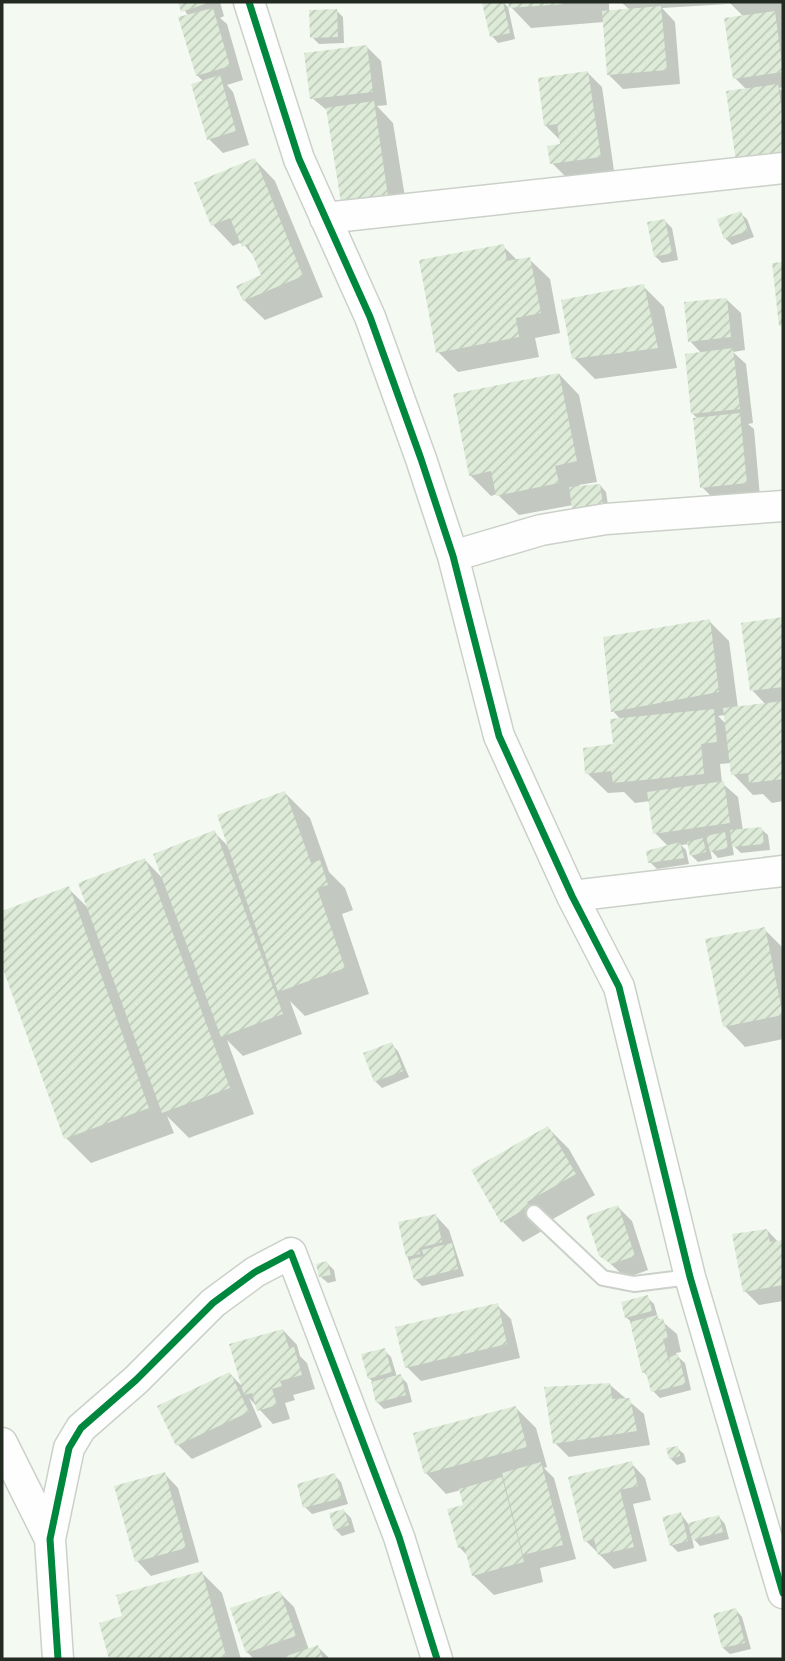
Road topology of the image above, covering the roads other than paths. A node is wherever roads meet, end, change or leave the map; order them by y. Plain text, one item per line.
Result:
1 (248, 2) edge
2 (783, 168) edge
3 (325, 218) junction
4 (783, 506) edge
5 (453, 556) junction
6 (783, 871) edge
7 (572, 896) junction
8 (534, 1213) dead end
9 (690, 1277) junction
10 (2, 1443) edge
11 (50, 1539) junction
12 (783, 1593) edge
13 (58, 1659) edge
14 (437, 1659) edge

1 - 3 street
2 - 3 street
3 - 5 street
4 - 5 street
5 - 7 street
6 - 7 street
7 - 9 street
8 - 9 lane
9 - 12 street
10 - 11 street
11 - 13 street
11 - 14 street

